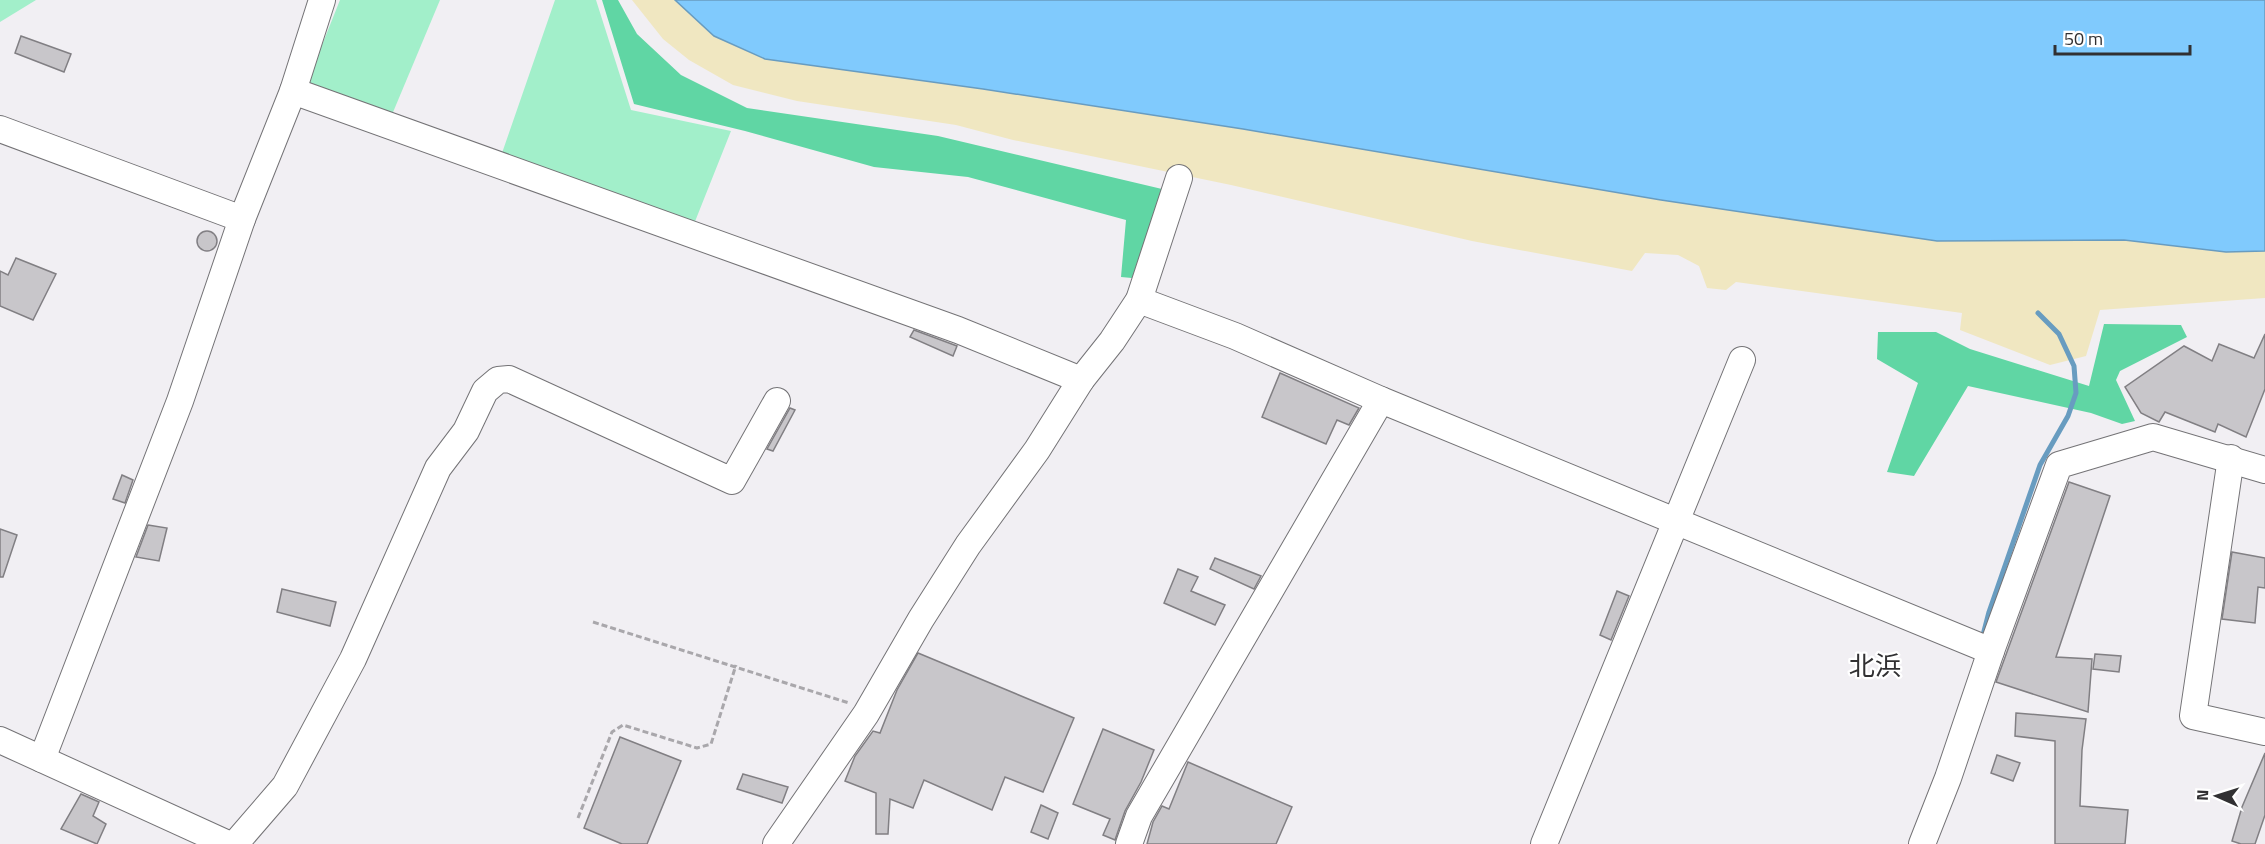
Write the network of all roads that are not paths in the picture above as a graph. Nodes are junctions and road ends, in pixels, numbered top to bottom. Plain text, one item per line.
1 (322, 0) edge
2 (293, 91) junction
3 (0, 129) edge
4 (1179, 178) dead end
5 (242, 219) junction
6 (1139, 300) junction
7 (1742, 360) dead end
8 (1082, 380) junction
9 (1381, 400) junction
10 (777, 401) dead end
11 (2231, 458) junction
12 (2265, 470) edge
13 (1675, 521) junction
14 (1986, 648) junction
15 (2265, 732) edge
16 (0, 740) edge
17 (42, 759) junction
18 (228, 844) edge
19 (235, 844) edge
20 (776, 844) edge
21 (1129, 844) edge
22 (1544, 844) edge
23 (1923, 844) edge

1 - 2 street
2 - 5 street
2 - 8 street
3 - 5 street
4 - 6 street
5 - 17 street
6 - 8 street
6 - 9 street
7 - 13 street
8 - 20 street
9 - 13 street
9 - 21 street
10 - 19 street
11 - 12 street
11 - 14 street
11 - 15 street
13 - 14 street
13 - 22 street
14 - 23 street
16 - 17 street
17 - 18 street

